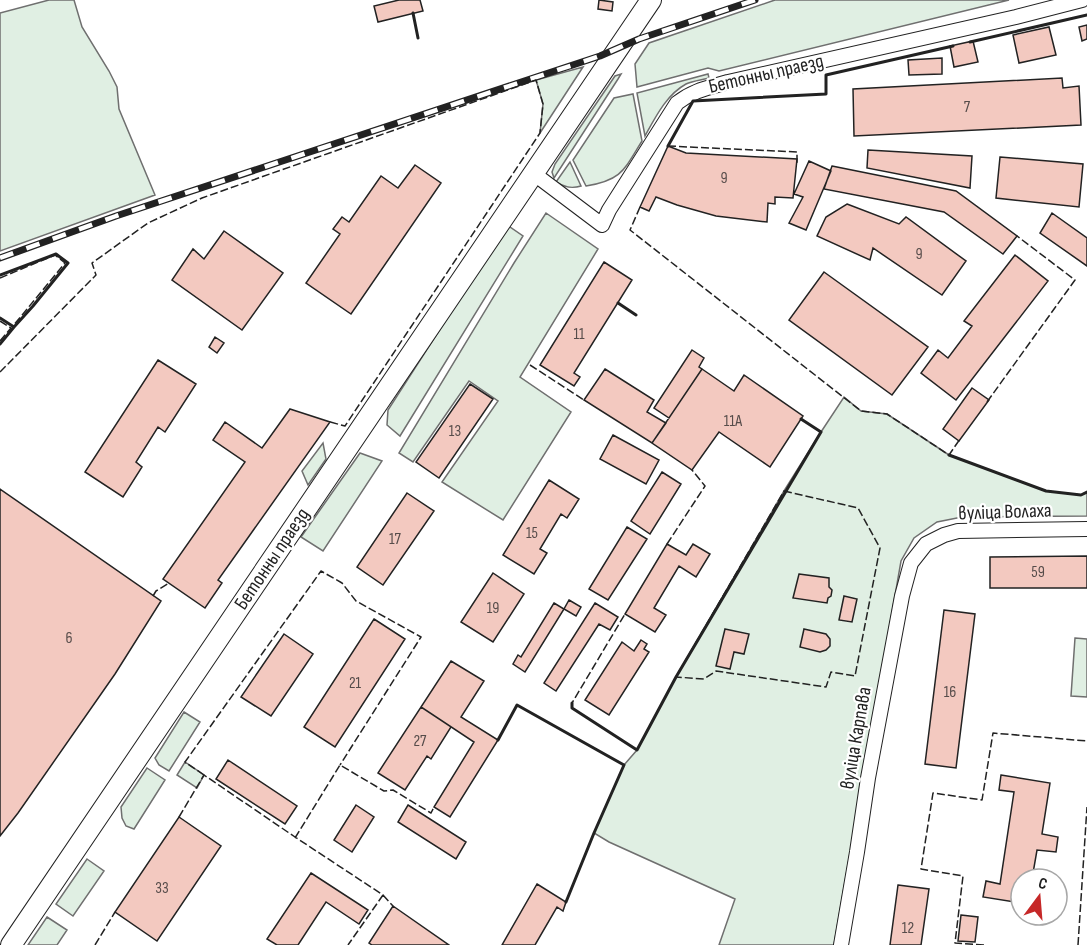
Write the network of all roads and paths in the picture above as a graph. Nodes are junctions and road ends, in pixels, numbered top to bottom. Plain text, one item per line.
1 (651, 0) edge
2 (1082, 0) edge
3 (533, 173) junction
4 (1087, 529) edge
5 (926, 544) joint
6 (11, 945) edge
7 (841, 945) edge

1 - 3 street, Бетонны праезд
2 - 3 street, Бетонны праезд
3 - 6 street, Бетонны праезд
4 - 5 street, вуліца Волаха
5 - 7 street, вуліца Карпава

